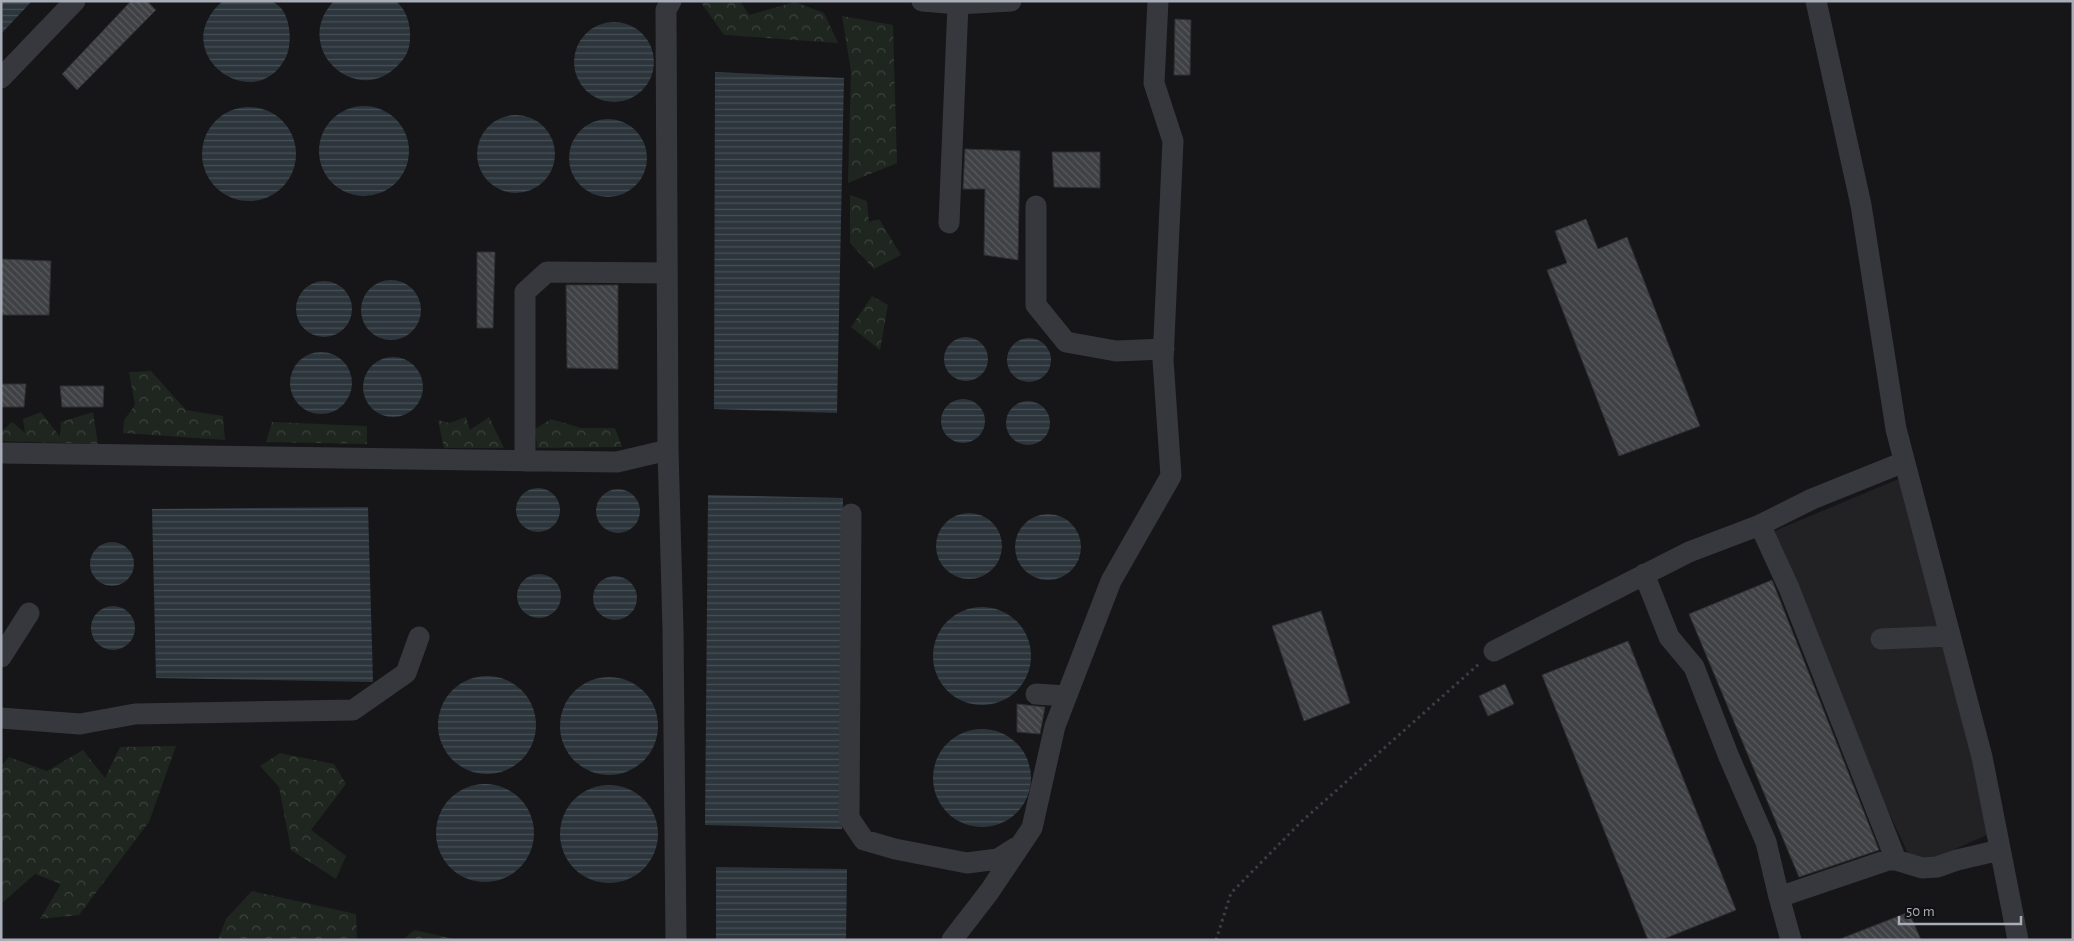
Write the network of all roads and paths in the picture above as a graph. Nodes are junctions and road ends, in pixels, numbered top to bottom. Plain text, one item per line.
1 (75, 1) edge
2 (670, 1) edge
3 (922, 1) edge
4 (1011, 1) edge
5 (1158, 1) edge
6 (1816, 1) edge
7 (958, 4) junction
8 (1, 78) edge
9 (1036, 206) dead end
10 (949, 223) dead end
11 (667, 273) junction
12 (1164, 349) junction
13 (668, 450) junction
14 (1, 453) edge
15 (525, 461) junction
16 (1904, 462) junction
17 (851, 514) dead end
18 (1760, 525) junction
19 (1644, 574) junction
20 (29, 613) dead end
21 (1950, 636) junction
22 (419, 637) dead end
23 (1881, 639) dead end
24 (1494, 651) joint
25 (1, 657) edge
26 (1036, 694) dead end
27 (1066, 696) junction
28 (1, 718) edge
29 (1022, 843) junction
30 (2000, 850) junction
31 (1896, 860) junction
32 (1778, 896) junction
33 (676, 940) edge
34 (952, 940) edge
35 (1216, 940) edge
36 (1790, 940) edge
37 (2018, 940) edge

1 - 8 street
2 - 11 street
3 - 7 street
4 - 7 street
5 - 12 street
6 - 16 street
7 - 10 street
9 - 12 street
11 - 13 street
11 - 15 street
12 - 27 street
13 - 15 street
13 - 33 street
14 - 15 street
16 - 18 street
16 - 21 street
17 - 29 street
18 - 19 street
18 - 31 street
19 - 24 street
19 - 32 street
20 - 25 street
21 - 23 street
21 - 30 street
22 - 28 street
24 - 35 path
26 - 27 street
27 - 29 street
29 - 34 street
30 - 31 street
30 - 37 street
31 - 32 street
32 - 36 street

